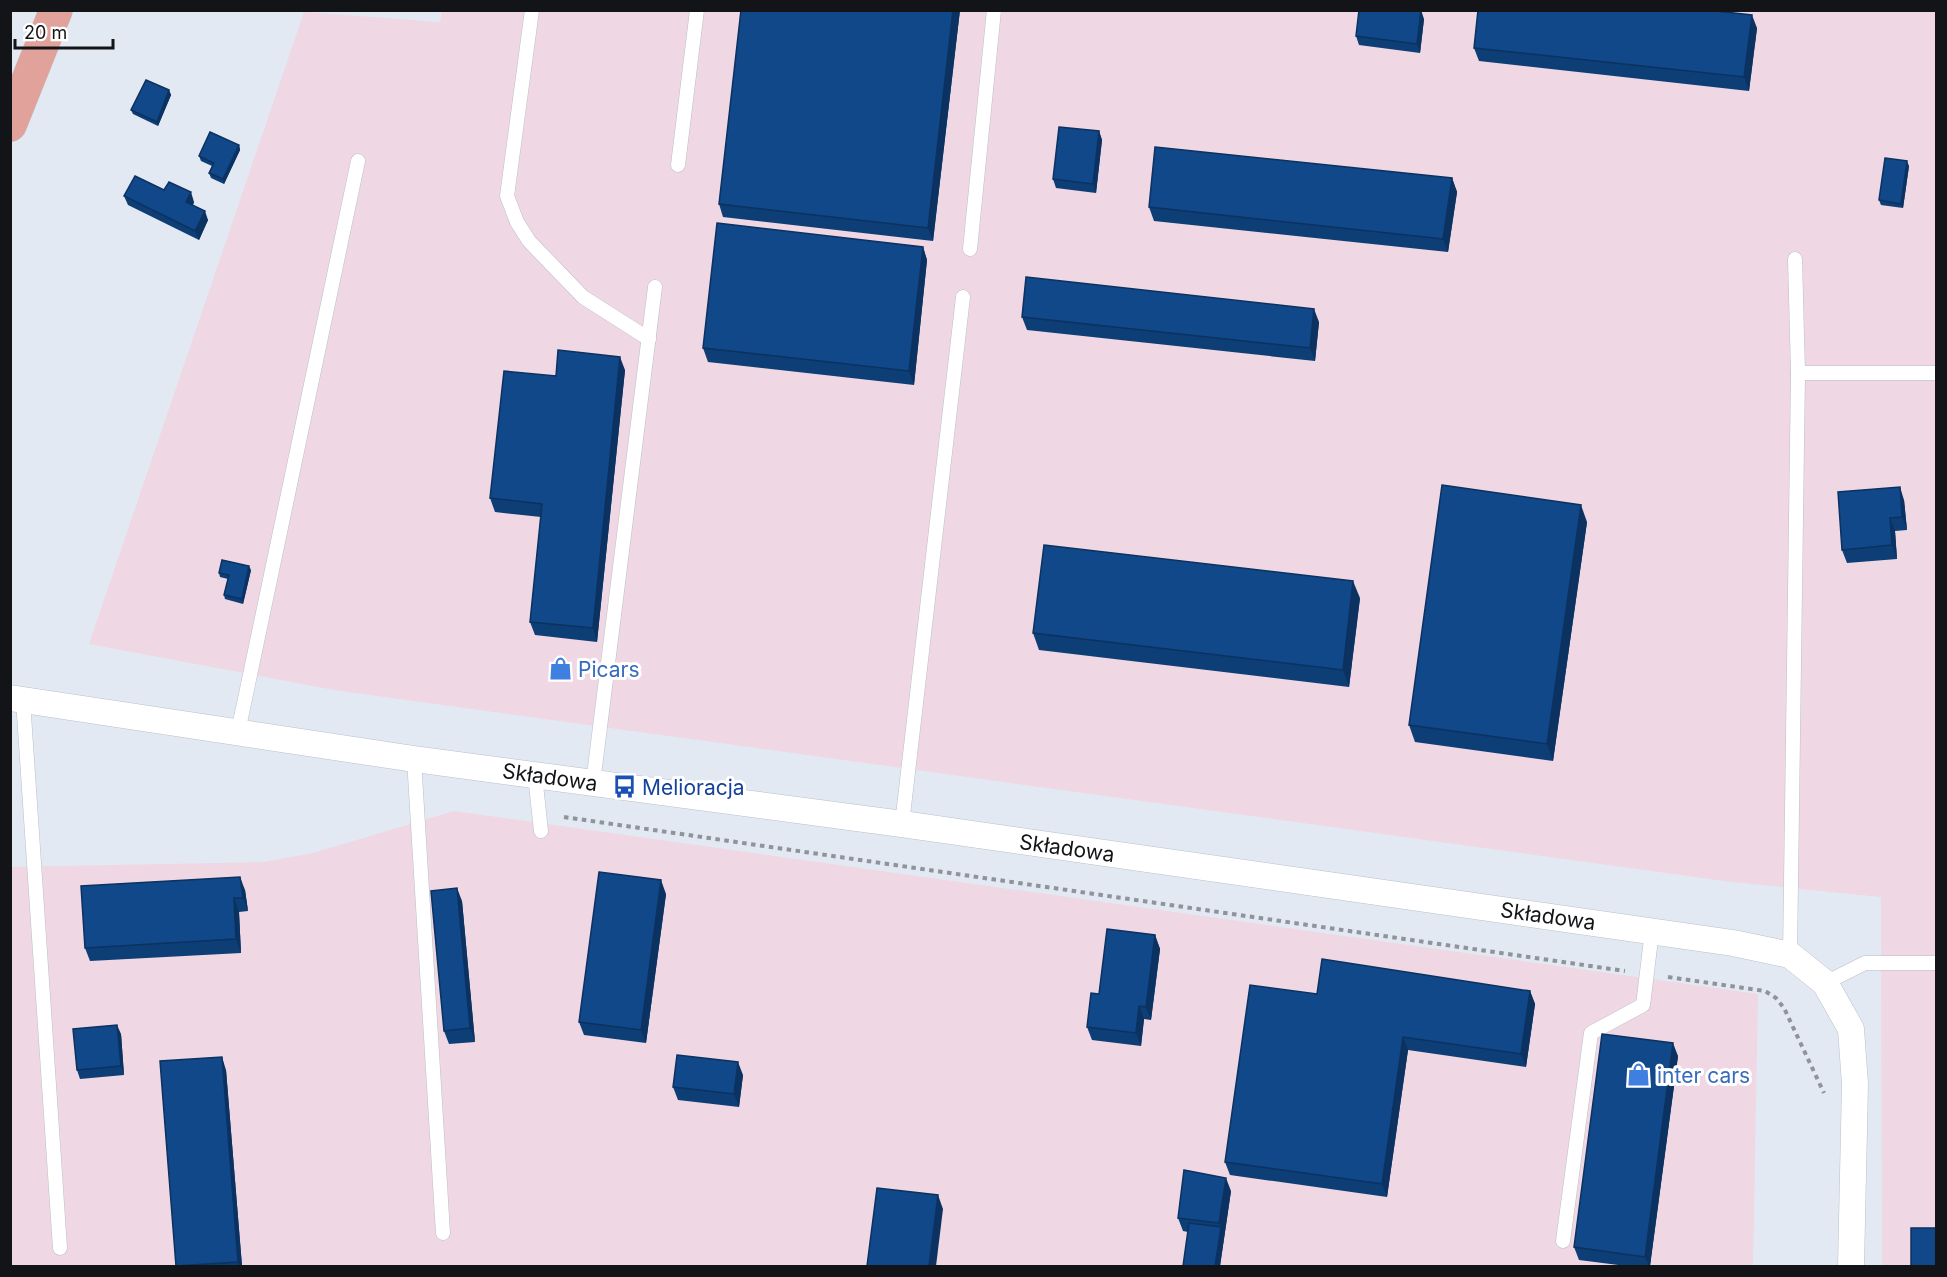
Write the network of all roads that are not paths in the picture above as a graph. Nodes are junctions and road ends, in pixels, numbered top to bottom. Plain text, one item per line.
1 (56, 10) edge
2 (532, 10) edge
3 (697, 10) edge
4 (994, 10) edge
5 (10, 125) edge
6 (358, 161) dead end
7 (678, 165) dead end
8 (970, 249) dead end
9 (1795, 260) dead end
10 (655, 287) dead end
11 (963, 297) dead end
12 (649, 339) junction
13 (1798, 372) junction
14 (1936, 373) edge
15 (16, 699) edge
16 (238, 732) junction
17 (414, 759) junction
18 (535, 775) junction
19 (593, 783) junction
20 (902, 824) junction
21 (541, 831) dead end
22 (1652, 931) junction
23 (1790, 955) junction
24 (1936, 963) edge
25 (1825, 983) junction
26 (443, 1233) dead end
27 (1563, 1241) dead end
28 (60, 1248) dead end
29 (1851, 1266) edge

1 - 5 main road
2 - 12 lane
3 - 7 lane
4 - 8 lane
6 - 16 lane
9 - 13 lane
10 - 12 lane
11 - 20 lane
12 - 19 lane
13 - 14 lane
13 - 23 lane
15 - 16 street, Składowa
15 - 28 lane
16 - 17 street, Składowa
17 - 18 street, Składowa
17 - 26 lane
18 - 19 street, Składowa
18 - 21 lane
19 - 20 street, Składowa
20 - 22 street, Składowa
22 - 23 street, Składowa
22 - 27 lane
23 - 25 street, Składowa
24 - 25 lane
25 - 29 street, Składowa

